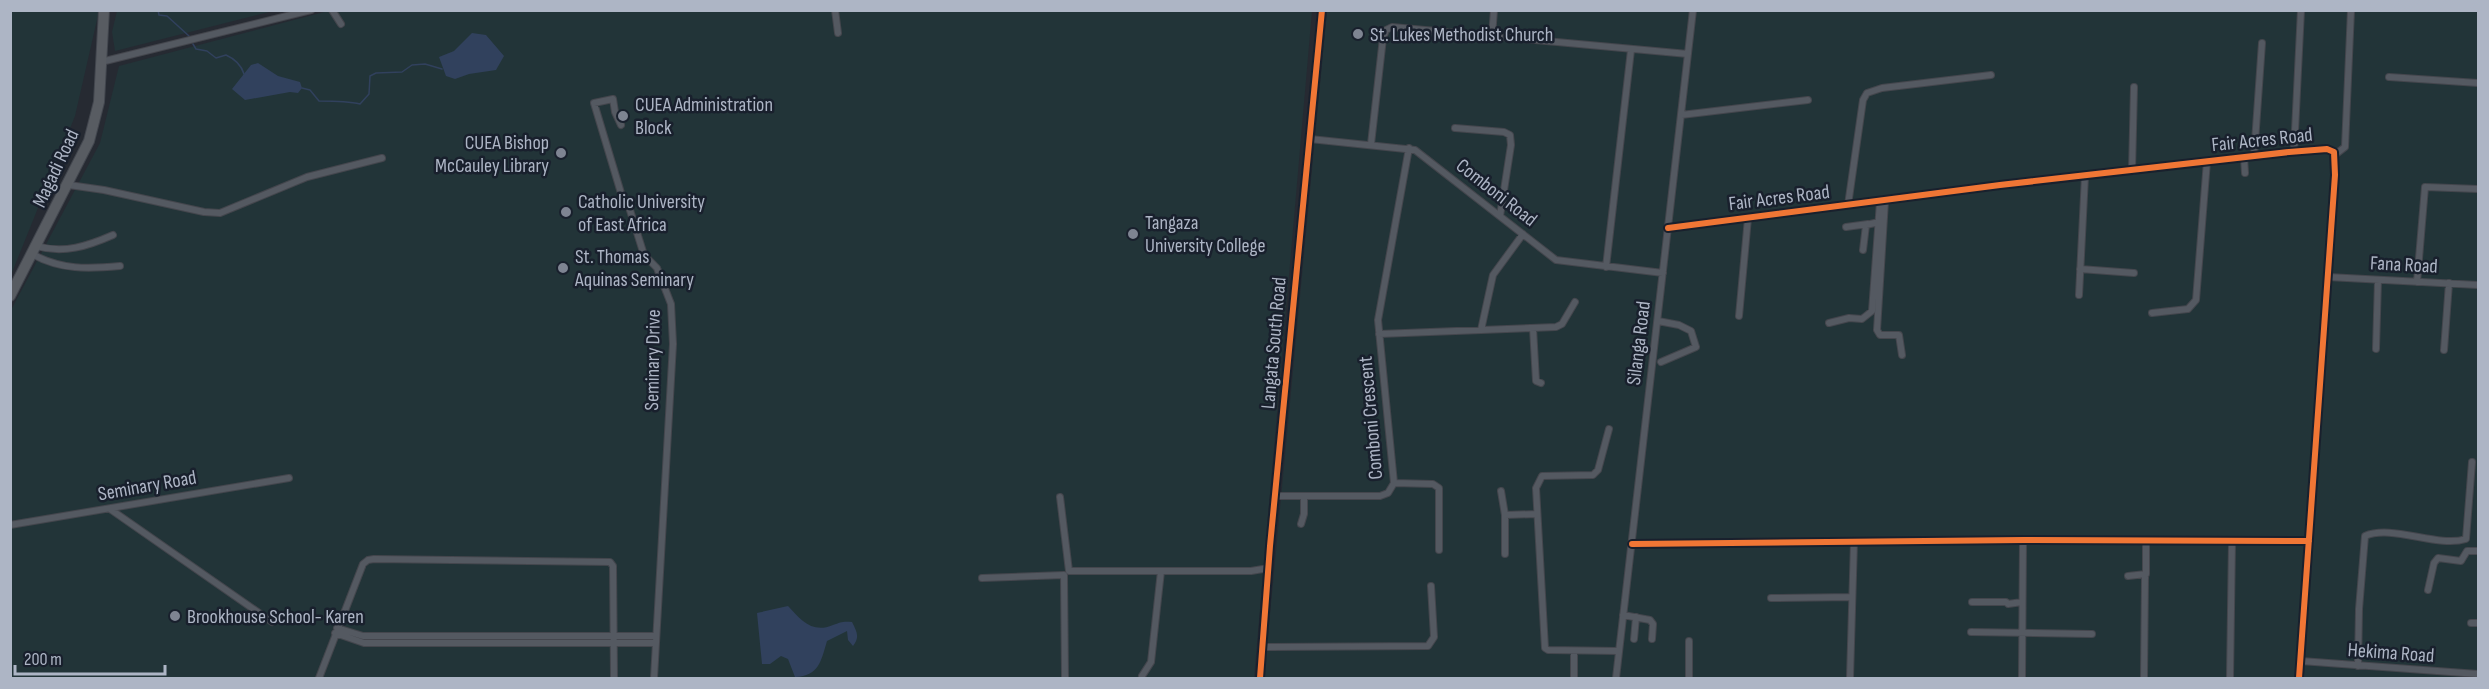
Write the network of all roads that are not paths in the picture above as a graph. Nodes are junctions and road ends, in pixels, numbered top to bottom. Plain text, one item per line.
1 (104, 10) edge
2 (311, 10) edge
3 (332, 10) edge
4 (835, 10) edge
5 (1322, 10) edge
6 (1494, 10) edge
7 (1693, 10) edge
8 (2301, 10) edge
9 (2351, 10) edge
10 (341, 24) dead end
11 (838, 33) dead end
12 (1491, 36) junction
13 (2262, 43) dead end
14 (1631, 50) junction
15 (1688, 54) junction
16 (101, 62) junction
17 (1991, 75) dead end
18 (2389, 77) dead end
19 (2478, 84) edge
20 (2134, 87) dead end
21 (1808, 100) dead end
22 (1681, 115) junction
23 (621, 125) dead end
24 (1455, 128) dead end
25 (1310, 139) junction
26 (1371, 144) junction
27 (1409, 148) junction
28 (2294, 151) junction
29 (2336, 154) junction
30 (2254, 156) junction
31 (2244, 157) junction
32 (381, 158) dead end
33 (2207, 161) junction
34 (2132, 171) junction
35 (2245, 173) dead end
36 (2085, 176) junction
37 (69, 185) junction
38 (2478, 189) edge
39 (1883, 201) junction
40 (1848, 205) junction
41 (1500, 216) junction
42 (1748, 218) junction
43 (1879, 222) junction
44 (1868, 224) junction
45 (1846, 227) dead end
46 (1668, 228) junction
47 (1523, 234) junction
48 (113, 235) dead end
49 (34, 250) junction
50 (1863, 250) dead end
51 (120, 266) dead end
52 (1606, 267) junction
53 (2080, 269) junction
54 (1663, 273) junction
55 (2134, 273) dead end
56 (2328, 277) junction
57 (2378, 280) junction
58 (2417, 282) junction
59 (2449, 283) junction
60 (2478, 285) edge
61 (2079, 295) dead end
62 (10, 296) edge
63 (1575, 302) dead end
64 (2152, 313) dead end
65 (1739, 316) dead end
66 (1658, 321) junction
67 (1829, 323) dead end
68 (1533, 328) junction
69 (1481, 330) junction
70 (1379, 334) junction
71 (2376, 349) dead end
72 (2444, 350) dead end
73 (1902, 355) dead end
74 (1661, 362) dead end
75 (1541, 383) dead end
76 (1609, 429) dead end
77 (2472, 462) dead end
78 (289, 478) dead end
79 (1394, 483) junction
80 (1501, 491) dead end
81 (1275, 496) junction
82 (1304, 496) junction
83 (1060, 497) dead end
84 (110, 509) junction
85 (1537, 514) junction
86 (1505, 515) junction
87 (1301, 524) dead end
88 (10, 525) edge
89 (2023, 540) junction
90 (2232, 541) junction
91 (2309, 541) junction
92 (1854, 542) junction
93 (2146, 542) junction
94 (1632, 544) junction
95 (1439, 550) dead end
96 (2478, 551) edge
97 (1505, 554) dead end
98 (1269, 568) junction
99 (1161, 571) junction
100 (2128, 576) dead end
101 (2145, 576) junction
102 (982, 578) dead end
103 (1431, 586) dead end
104 (2428, 590) dead end
105 (1852, 597) junction
106 (1771, 598) dead end
107 (1972, 602) dead end
108 (2022, 602) junction
109 (1623, 615) junction
110 (1636, 617) junction
111 (272, 622) dead end
112 (336, 631) junction
113 (1971, 632) dead end
114 (2023, 634) junction
115 (2092, 634) dead end
116 (1634, 639) dead end
117 (1652, 639) dead end
118 (613, 640) junction
119 (655, 640) junction
120 (1689, 641) dead end
121 (1263, 647) junction
122 (1574, 651) junction
123 (1618, 651) junction
124 (2301, 661) junction
125 (2358, 666) junction
126 (2478, 674) edge
127 (1142, 676) dead end
128 (319, 678) edge
129 (614, 678) edge
130 (654, 678) edge
131 (1065, 678) edge
132 (1260, 678) edge
133 (1574, 678) edge
134 (1616, 678) edge
135 (1689, 678) edge
136 (1850, 678) edge
137 (2022, 678) edge
138 (2144, 678) edge
139 (2230, 678) edge
140 (2299, 678) edge

1 - 16 highway, Magadi Road
2 - 16 street
3 - 10 street
4 - 11 street
5 - 25 street, Langata South Road
6 - 12 street
7 - 15 street, Silanga Road
8 - 28 street
9 - 29 street
12 - 14 street
12 - 26 street
13 - 30 street
14 - 15 street
14 - 52 street
15 - 22 street, Silanga Road
16 - 37 highway, Magadi Road
17 - 40 street
18 - 19 street
20 - 34 street
21 - 22 street
22 - 46 street, Silanga Road
23 - 119 street, Seminary Drive
24 - 41 street
25 - 26 street, Comboni Road
25 - 81 street, Langata South Road
26 - 27 street, Comboni Road
27 - 41 street, Comboni Road
27 - 70 street, Comboni Crescent
28 - 29 street, Fair Acres Road
28 - 30 street, Fair Acres Road
29 - 56 street, Fair Acres Road
30 - 31 street, Fair Acres Road
31 - 33 street, Fair Acres Road
31 - 35 street
32 - 37 street
33 - 34 street, Fair Acres Road
33 - 64 street
34 - 36 street, Fair Acres Road
36 - 39 street, Fair Acres Road
36 - 53 street
37 - 49 highway, Magadi Road
38 - 58 street
39 - 40 street, Fair Acres Road
39 - 43 street
39 - 73 street
40 - 42 street, Fair Acres Road
41 - 47 street, Comboni Road
42 - 46 street, Fair Acres Road
42 - 65 street
43 - 44 street
43 - 67 street
44 - 45 street
44 - 50 street
46 - 54 street, Silanga Road
47 - 52 street, Comboni Road
47 - 69 street
48 - 49 street
49 - 51 street
49 - 62 highway, Magadi Road
52 - 54 street, Comboni Road
53 - 55 street
53 - 61 street
54 - 66 street, Silanga Road
56 - 57 street, Fana Road
56 - 91 street, Fair Acres Road
57 - 58 street, Fana Road
57 - 71 street
58 - 59 street, Fana Road
59 - 60 street, Fana Road
59 - 72 street
63 - 68 street
66 - 74 street
66 - 94 street, Silanga Road
68 - 69 street
68 - 75 street
69 - 70 street
70 - 79 street, Comboni Crescent
76 - 85 street
77 - 125 street
78 - 84 street, Seminary Road
79 - 82 street, Comboni Crescent
79 - 95 street
80 - 86 street
81 - 82 street, Comboni Crescent
81 - 98 street, Langata South Road
82 - 87 street
83 - 99 street
84 - 88 street, Seminary Road
84 - 111 street
85 - 86 street
85 - 122 street
86 - 97 street
89 - 92 street
89 - 93 street
89 - 108 street
90 - 91 street
90 - 93 street
90 - 139 street
91 - 124 street, Fair Acres Road
92 - 94 street
92 - 105 street
93 - 101 street
94 - 109 street, Silanga Road
96 - 104 street
98 - 99 street
98 - 121 street, Langata South Road
99 - 127 street
100 - 101 street
101 - 138 street
102 - 131 street
103 - 121 street
105 - 106 street
105 - 136 street
107 - 108 street
108 - 114 street
109 - 110 street
109 - 123 street, Silanga Road
110 - 116 street
110 - 117 street
112 - 118 street
112 - 118 street
112 - 128 street
113 - 114 street
114 - 115 street
114 - 137 street
118 - 119 street
118 - 129 street
119 - 130 street, Seminary Drive
120 - 135 street
121 - 132 street, Langata South Road
122 - 123 street
122 - 133 street
123 - 134 street, Silanga Road
124 - 125 street, Hekima Road
124 - 140 street, Fair Acres Road
125 - 126 street, Hekima Road

